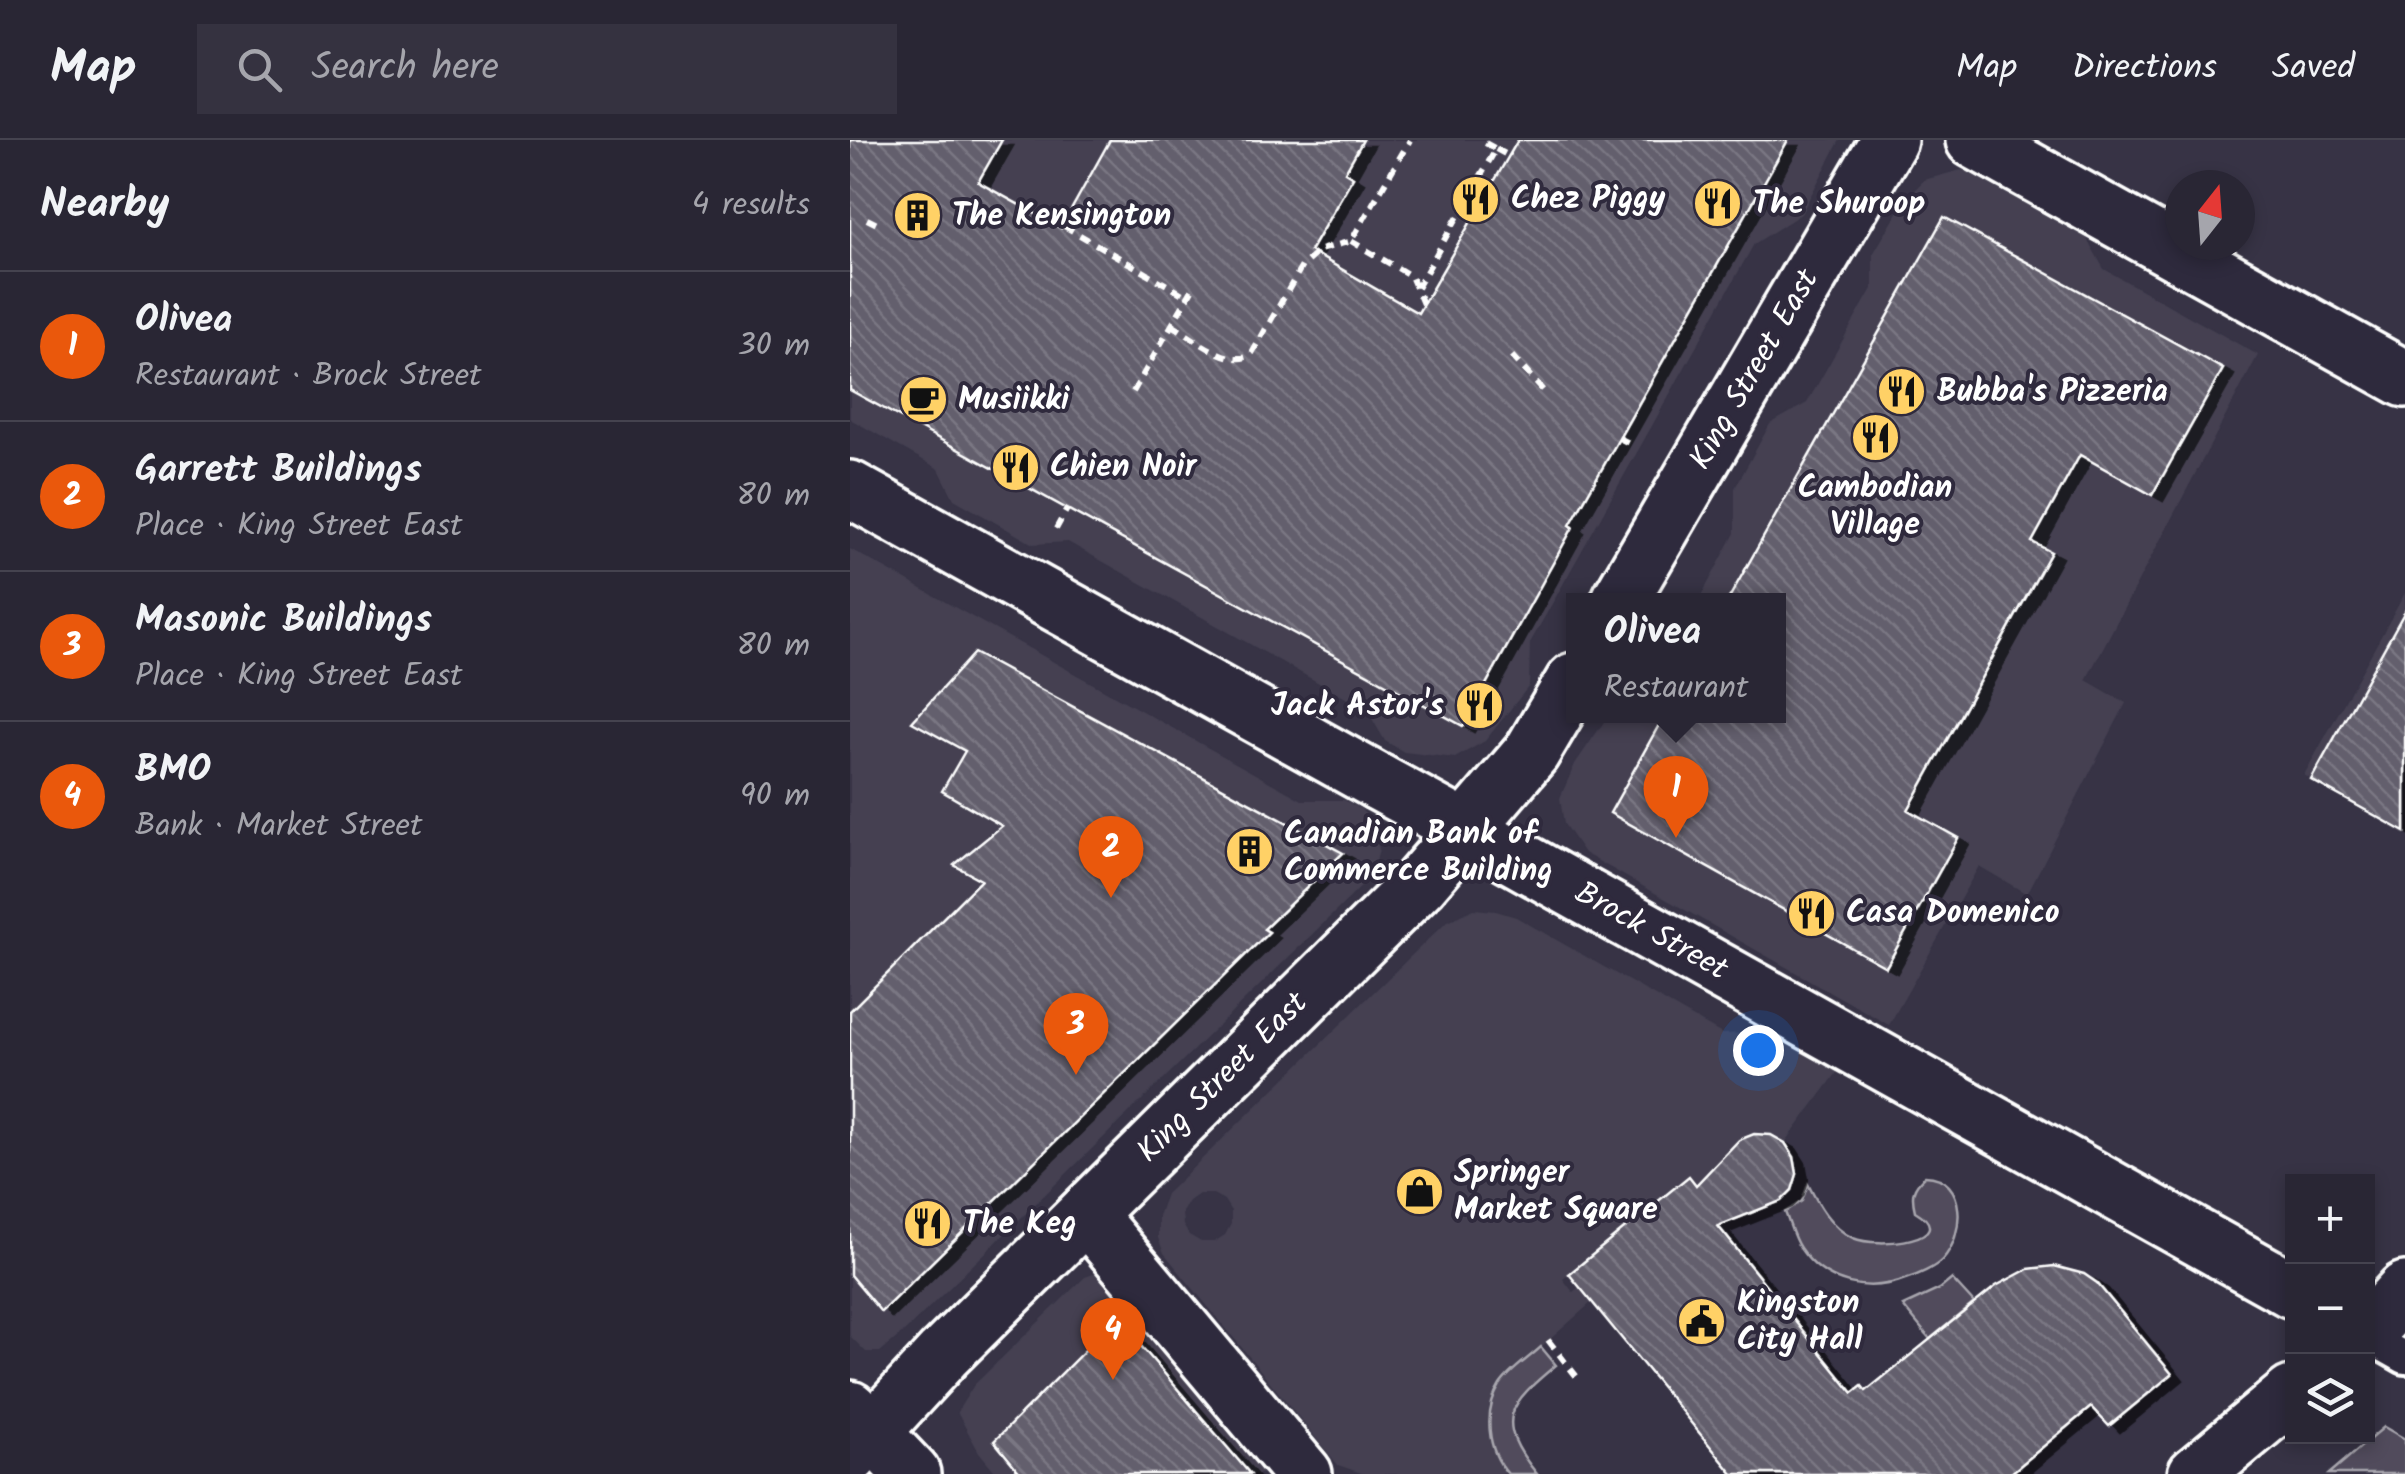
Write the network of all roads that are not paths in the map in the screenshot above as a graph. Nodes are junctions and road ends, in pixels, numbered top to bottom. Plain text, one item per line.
1 (1889, 140) edge
2 (1974, 140) edge
3 (2405, 379) edge
4 (850, 489) edge
5 (1624, 593) edge
6 (1566, 695) edge
7 (1468, 831) junction
8 (1086, 1214) junction
9 (2285, 1286) edge
10 (2405, 1290) edge
11 (2375, 1326) edge
12 (2375, 1339) edge
13 (2405, 1358) edge
14 (2285, 1400) edge
15 (857, 1432) edge
16 (912, 1474) edge
17 (1304, 1474) edge
18 (2196, 1474) edge

1 - 5 main road, King Street East
2 - 3 main road
4 - 7 main road, Brock Street
6 - 7 main road, King Street East
7 - 8 main road, King Street East
7 - 9 main road, Brock Street
8 - 15 main road, King Street East
8 - 17 main road
10 - 11 main road
12 - 13 lane
14 - 18 main road
15 - 16 main road

